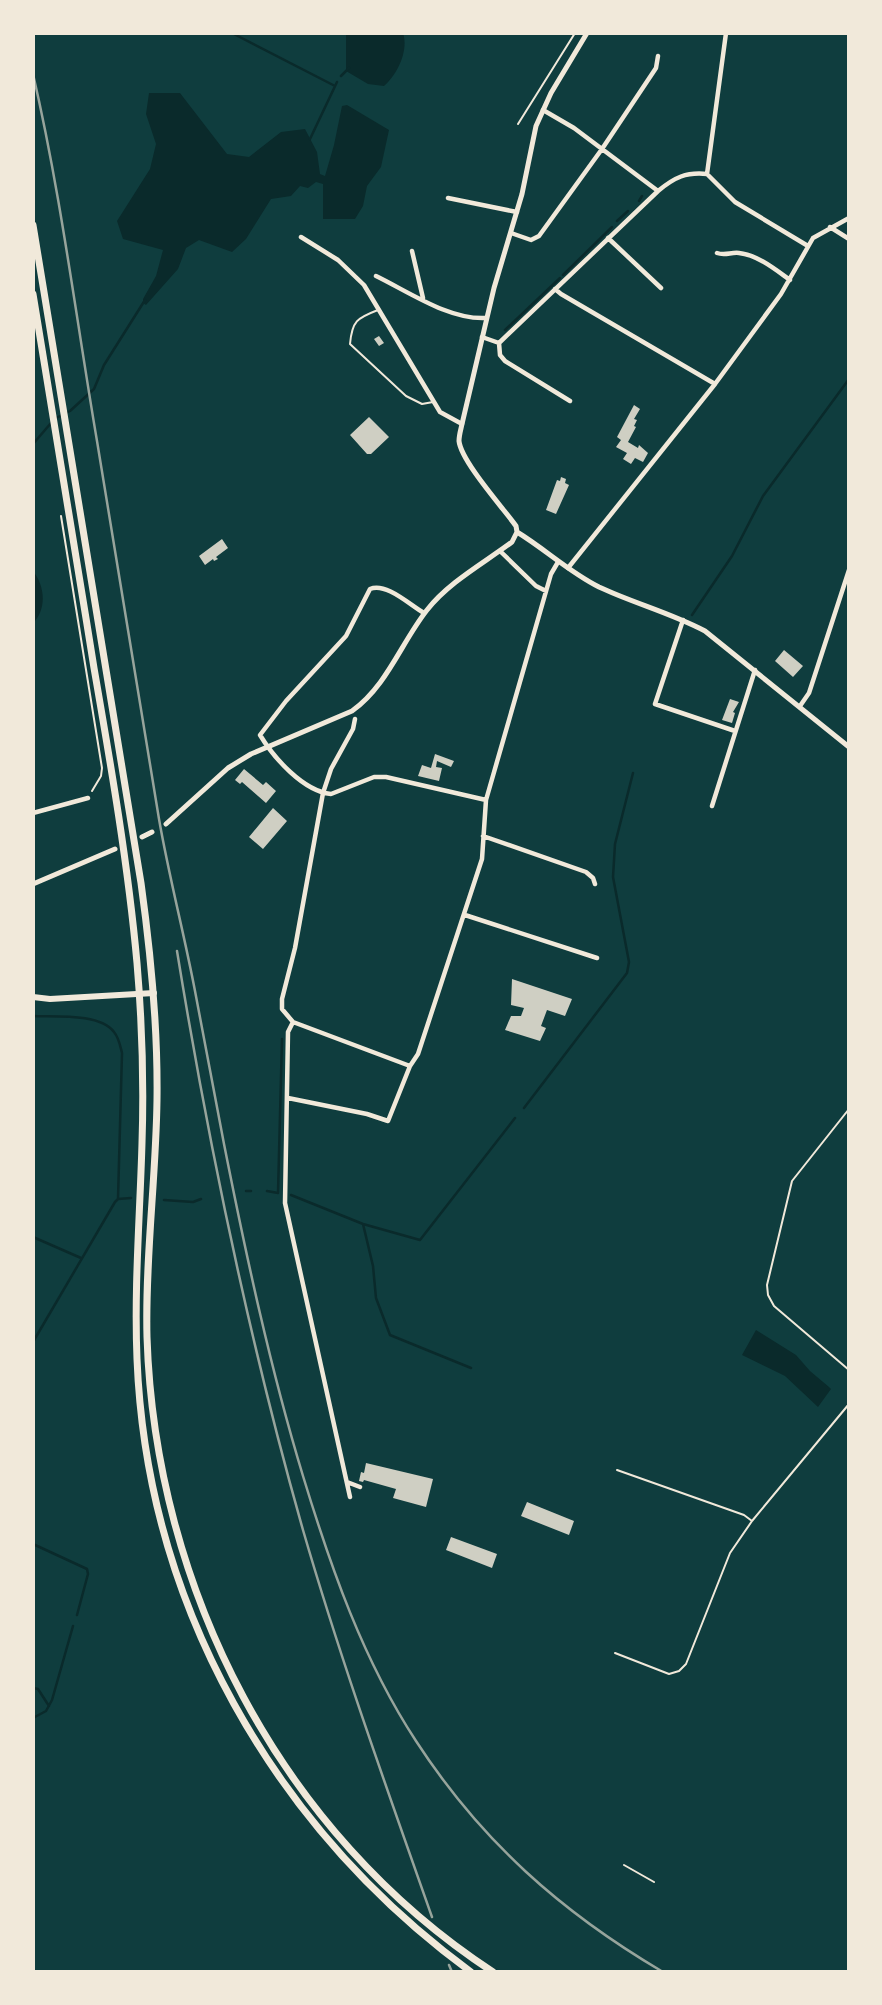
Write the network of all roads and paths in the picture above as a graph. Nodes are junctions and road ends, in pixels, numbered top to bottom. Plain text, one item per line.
1 (575, 33) edge
2 (587, 33) edge
3 (726, 33) edge
4 (658, 56) dead end
5 (542, 110) junction
6 (518, 124) dead end
7 (602, 149) junction
8 (707, 174) junction
9 (658, 191) junction
10 (448, 198) dead end
11 (518, 212) junction
12 (849, 218) edge
13 (33, 225) edge
14 (830, 228) junction
15 (511, 233) junction
16 (301, 237) dead end
17 (608, 238) junction
18 (849, 239) edge
19 (808, 246) junction
20 (412, 251) dead end
21 (717, 253) dead end
22 (376, 276) dead end
23 (790, 280) junction
24 (661, 288) dead end
25 (555, 289) junction
26 (33, 294) edge
27 (423, 299) junction
28 (380, 310) junction
29 (486, 318) junction
30 (482, 337) junction
31 (499, 343) junction
32 (715, 384) junction
33 (570, 401) dead end
34 (434, 402) junction
35 (462, 424) junction
36 (61, 514) dead end
37 (517, 532) junction
38 (500, 551) junction
39 (558, 562) junction
40 (568, 568) junction
41 (849, 570) edge
42 (546, 591) junction
43 (424, 613) junction
44 (683, 620) junction
45 (755, 670) junction
46 (800, 706) junction
47 (355, 719) dead end
48 (735, 731) junction
49 (267, 746) junction
50 (849, 747) edge
51 (323, 793) junction
52 (88, 798) joint
53 (486, 800) junction
54 (712, 806) dead end
55 (33, 813) edge
56 (166, 824) dead end
57 (152, 832) dead end
58 (483, 836) junction
59 (142, 837) dead end
60 (116, 849) dead end
61 (33, 884) edge
62 (595, 884) dead end
63 (465, 915) junction
64 (597, 958) dead end
65 (154, 993) junction
66 (139, 994) junction
67 (33, 997) edge
68 (293, 1022) junction
69 (410, 1066) junction
70 (288, 1098) junction
71 (849, 1110) edge
72 (849, 1370) edge
73 (849, 1404) edge
74 (617, 1470) dead end
75 (346, 1482) junction
76 (360, 1488) dead end
77 (350, 1497) dead end
78 (752, 1521) junction
79 (615, 1653) dead end
80 (624, 1865) dead end
81 (654, 1882) dead end
82 (471, 1972) edge
83 (492, 1972) edge

1 - 6 path
2 - 5 street
3 - 8 street
4 - 7 street
5 - 7 street
5 - 11 street
7 - 9 street
7 - 15 street
8 - 9 street
8 - 19 street
9 - 17 street
10 - 11 street
11 - 15 street
12 - 14 street
13 - 65 main road
14 - 18 street
14 - 19 street
15 - 29 street
16 - 28 street
17 - 24 street
17 - 25 street
19 - 23 street
20 - 27 street
21 - 23 street
22 - 27 street
23 - 32 street
25 - 31 street
25 - 32 street
26 - 66 main road
27 - 29 street
28 - 34 street
28 - 34 lane
29 - 30 street
30 - 31 street
30 - 35 street
31 - 33 street
32 - 40 street
34 - 35 street
35 - 37 street
36 - 52 path
37 - 38 street
37 - 39 street
38 - 42 street
38 - 43 street
39 - 40 street
39 - 42 street
40 - 44 street
41 - 46 street
42 - 53 street
43 - 49 street
43 - 49 street
44 - 45 street
44 - 48 street
45 - 46 street
45 - 48 street
46 - 50 street
47 - 51 street
48 - 54 street
49 - 51 street
49 - 56 street
51 - 53 street
51 - 68 street
52 - 55 street
53 - 58 street
57 - 59 street
58 - 62 street
58 - 63 street
60 - 61 street
63 - 64 street
63 - 69 street
65 - 66 main road
65 - 83 main road
66 - 67 main road
66 - 82 main road
68 - 69 street
68 - 70 street
69 - 70 street
70 - 75 street
71 - 72 lane
73 - 78 lane
74 - 78 lane
75 - 76 street
75 - 77 street
78 - 79 lane
80 - 81 lane

